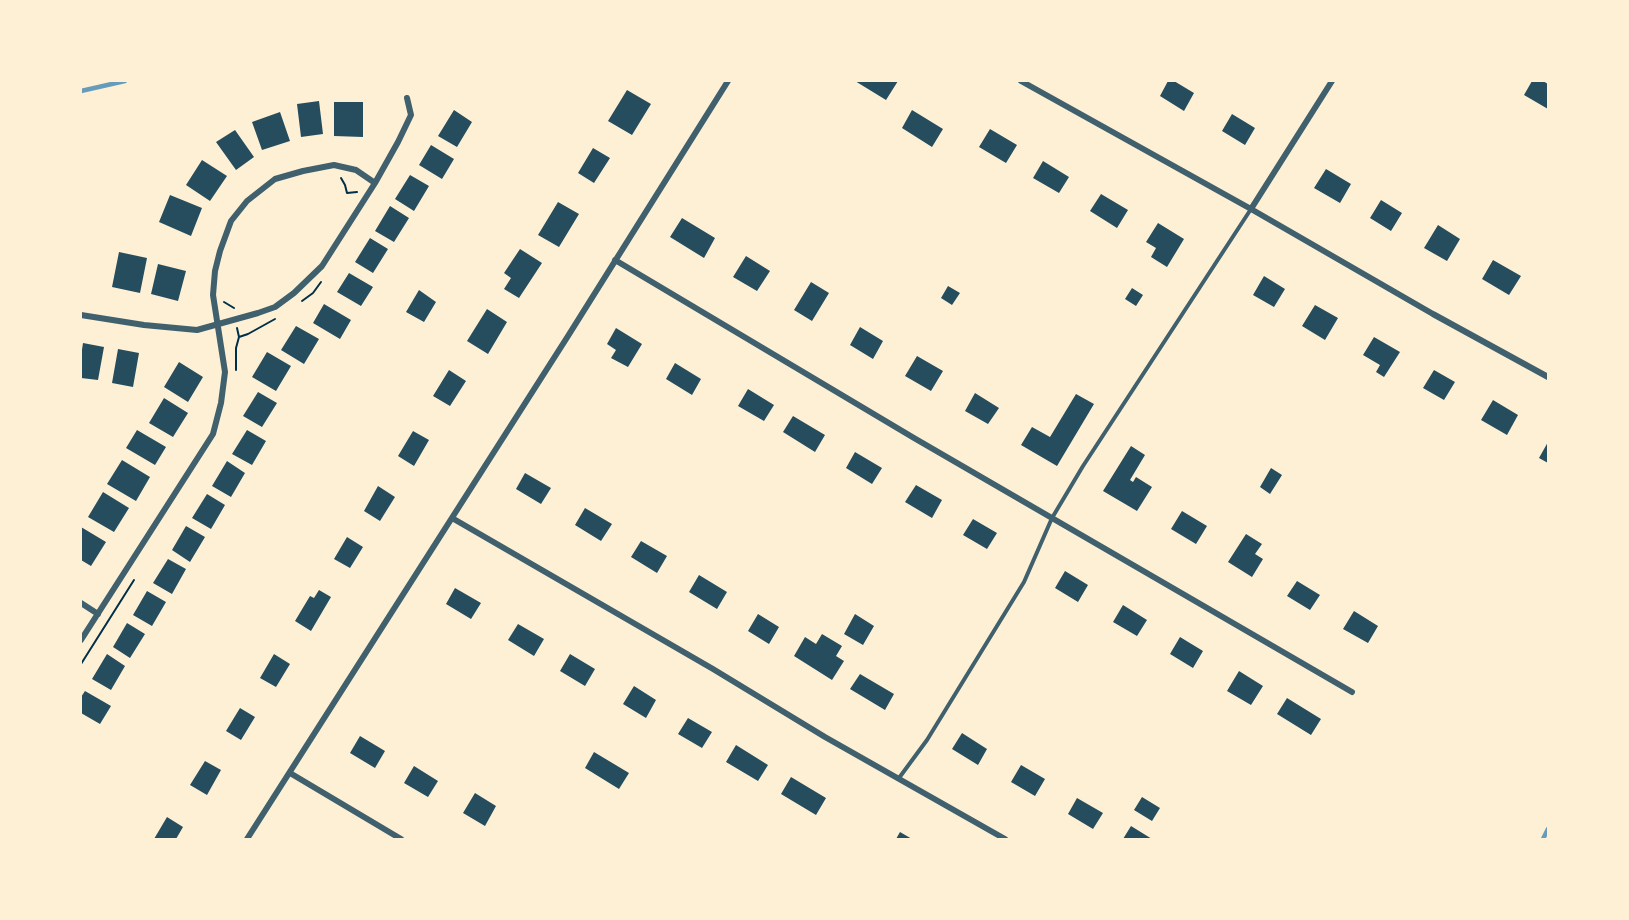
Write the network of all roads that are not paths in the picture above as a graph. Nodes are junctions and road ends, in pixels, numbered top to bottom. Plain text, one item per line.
1 (728, 81) edge
2 (1021, 81) edge
3 (1332, 81) edge
4 (407, 98) dead end
5 (373, 186) junction
6 (1251, 209) junction
7 (615, 260) junction
8 (81, 315) edge
9 (218, 324) junction
10 (1548, 377) edge
11 (452, 518) junction
12 (1052, 518) junction
13 (81, 603) edge
14 (98, 614) junction
15 (81, 640) edge
16 (1352, 692) dead end
17 (290, 773) junction
18 (899, 778) junction
19 (247, 839) edge
20 (402, 839) edge
21 (1005, 839) edge

1 - 7 street
2 - 6 street
3 - 6 street
4 - 5 street
5 - 9 street
5 - 9 street
6 - 10 street
6 - 12 lane
7 - 11 street
7 - 12 street
8 - 9 street
9 - 14 street
11 - 17 street
11 - 18 street
12 - 16 street
12 - 18 lane
13 - 14 street
14 - 15 street
17 - 19 street
17 - 20 street
18 - 21 street

